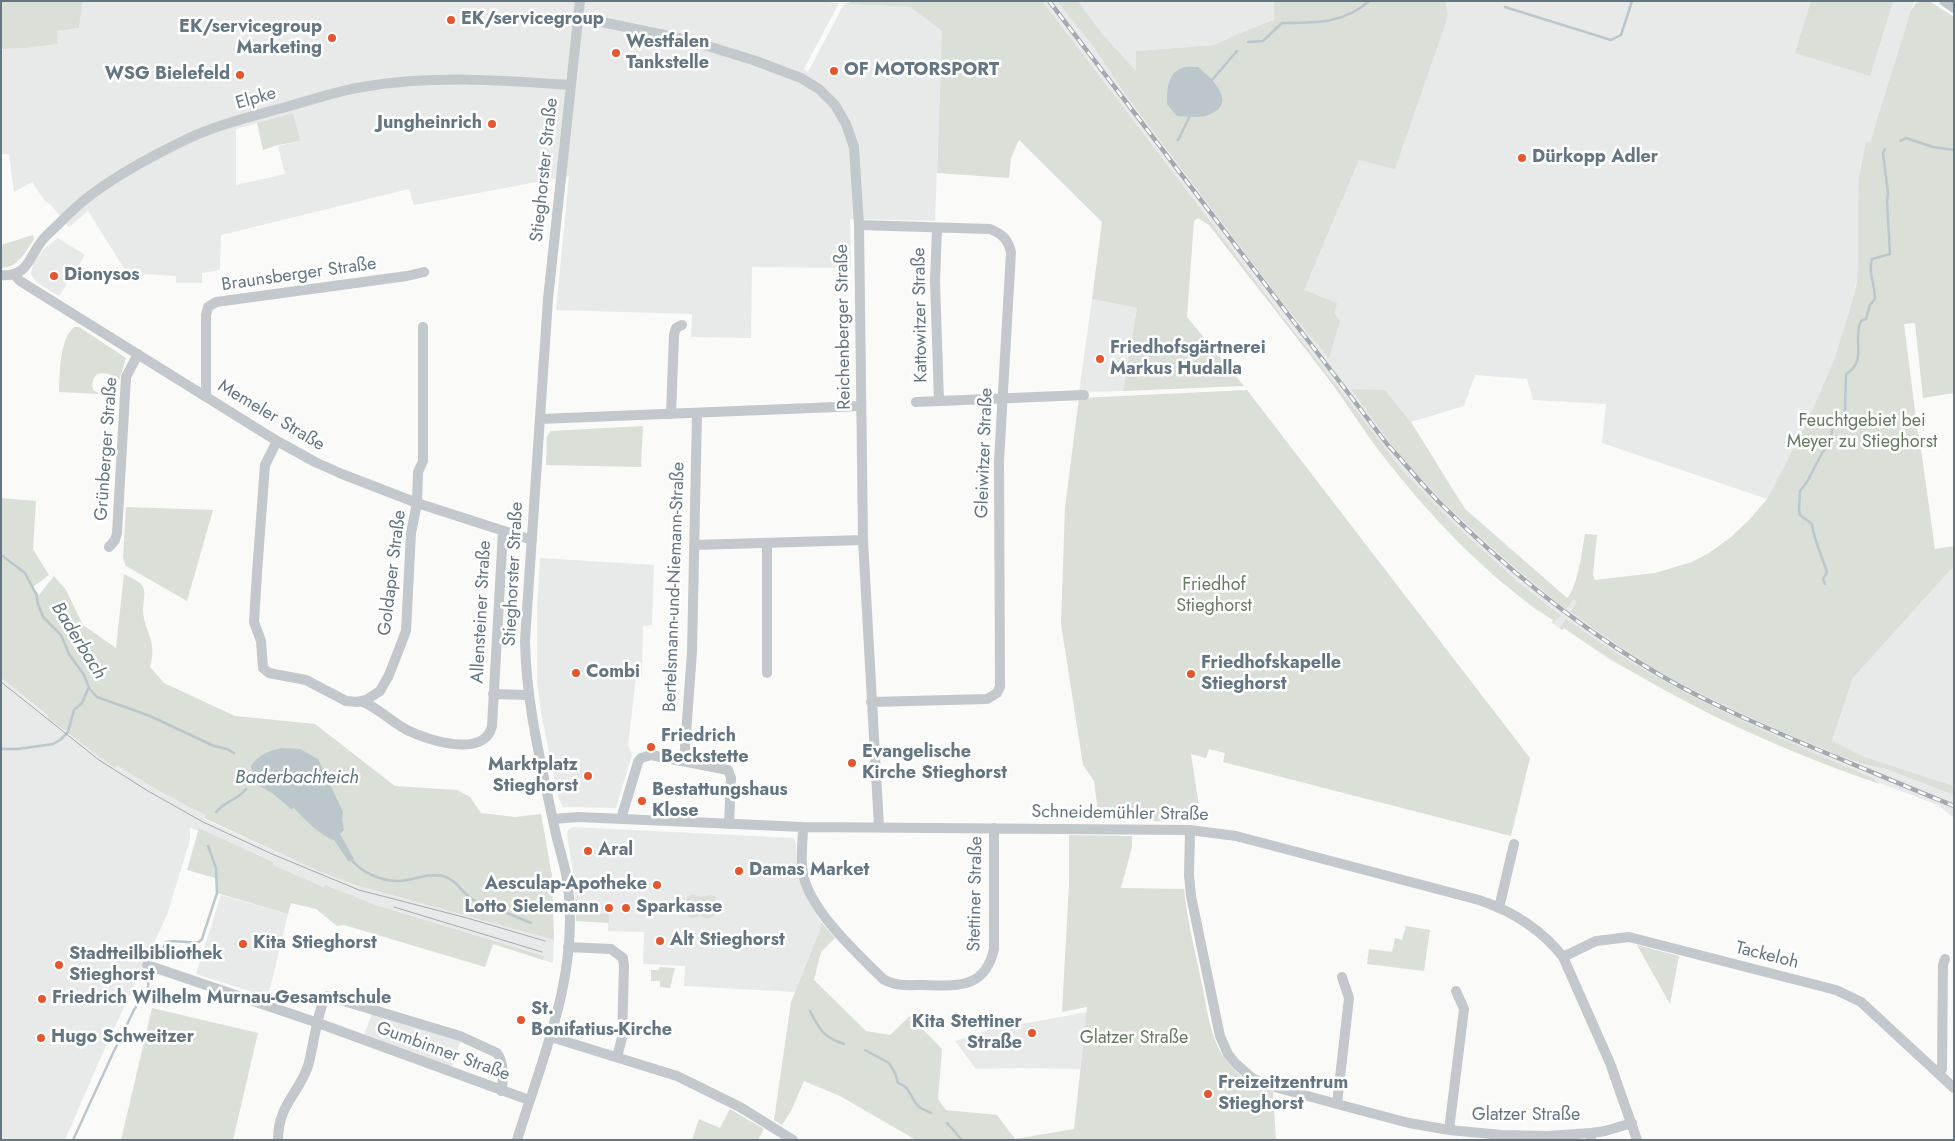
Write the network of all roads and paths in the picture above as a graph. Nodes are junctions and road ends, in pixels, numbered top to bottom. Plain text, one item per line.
1 (580, 1) edge
2 (1944, 1) edge
3 (1954, 8) edge
4 (578, 18) junction
5 (570, 85) junction
6 (859, 225) junction
7 (937, 228) junction
8 (424, 272) dead end
9 (1, 275) edge
10 (15, 275) junction
11 (682, 325) dead end
12 (423, 327) dead end
13 (138, 354) junction
14 (1084, 395) dead end
15 (206, 397) junction
16 (1003, 398) junction
17 (939, 401) junction
18 (916, 402) dead end
19 (861, 406) junction
20 (697, 413) junction
21 (670, 414) junction
22 (540, 420) junction
23 (278, 441) junction
24 (417, 503) junction
25 (503, 531) junction
26 (532, 540) junction
27 (863, 540) junction
28 (767, 543) junction
29 (694, 545) junction
30 (109, 547) dead end
31 (767, 673) dead end
32 (380, 691) junction
33 (493, 694) junction
34 (528, 695) junction
35 (361, 701) junction
36 (871, 702) junction
37 (384, 715) junction
38 (684, 761) junction
39 (553, 819) junction
40 (621, 819) junction
41 (729, 824) junction
42 (803, 827) junction
43 (879, 827) junction
44 (994, 828) junction
45 (1190, 830) junction
46 (1514, 844) dead end
47 (1499, 908) junction
48 (568, 947) junction
49 (1563, 957) junction
50 (1945, 959) dead end
51 (147, 966) dead end
52 (1342, 977) dead end
53 (1456, 991) dead end
54 (318, 1023) junction
55 (551, 1037) junction
56 (618, 1057) junction
57 (1938, 1073) junction
58 (1954, 1088) edge
59 (501, 1091) junction
60 (529, 1100) junction
61 (1337, 1104) junction
62 (1632, 1123) junction
63 (1449, 1130) junction
64 (1591, 1136) edge
65 (278, 1140) edge
66 (517, 1140) edge
67 (793, 1140) edge
68 (1637, 1140) edge

1 - 4 street, Stieghorster Straße
2 - 3 street
4 - 5 street, Stieghorster Straße
4 - 6 street, Reichenberger Straße
5 - 10 street, Elpke
5 - 22 street, Stieghorster Straße
6 - 7 street, Gleiwitzer Straße
6 - 19 street, Reichenberger Straße
7 - 16 street, Gleiwitzer Straße
7 - 17 street, Kattowitzer Straße
8 - 15 street, Braunsberger Straße
9 - 10 street
10 - 13 street, Memeler Straße
11 - 21 street
12 - 24 street, Goldaper Straße
13 - 15 street, Memeler Straße
13 - 30 street, Grünberger Straße
14 - 16 street
15 - 23 street, Memeler Straße
16 - 17 street
16 - 36 street, Gleiwitzer Straße
17 - 18 street
19 - 20 street
19 - 27 street, Reichenberger Straße
20 - 21 street
20 - 29 street, Bertelsmann-und-Niemann-Straße
21 - 22 street
22 - 26 street, Stieghorster Straße
23 - 24 street, Memeler Straße
23 - 35 street, Allensteiner Straße
24 - 25 street, Memeler Straße
24 - 32 street, Goldaper Straße
25 - 26 street, Memeler Straße
25 - 33 street, Allensteiner Straße
26 - 34 street, Stieghorster Straße
27 - 28 street
27 - 36 street, Reichenberger Straße
28 - 29 street
28 - 31 street
29 - 38 street, Bertelsmann-und-Niemann-Straße
32 - 35 street
32 - 37 street
33 - 34 street, Allensteiner Straße
33 - 37 street, Allensteiner Straße
34 - 39 street, Stieghorster Straße
35 - 37 street, Allensteiner Straße
36 - 43 street, Reichenberger Straße
38 - 40 street
38 - 41 street
39 - 40 street, Schneidemühler Straße
39 - 48 street, Stieghorster Straße
40 - 41 street, Schneidemühler Straße
41 - 42 street, Schneidemühler Straße
42 - 43 street, Schneidemühler Straße
42 - 44 street, Stettiner Straße
43 - 44 street, Schneidemühler Straße
44 - 45 street, Schneidemühler Straße
45 - 47 street, Schneidemühler Straße
45 - 61 street, Glatzer Straße
46 - 47 street
47 - 49 street, Schneidemühler Straße
48 - 55 street, Stieghorster Straße
48 - 56 street
49 - 57 street, Tackeloh
49 - 62 street, Schneidemühler Straße
50 - 57 street
51 - 54 street, Gumbinner Straße
52 - 61 street
53 - 63 street
54 - 59 street, Gumbinner Straße
54 - 59 street
54 - 65 street
55 - 56 street
55 - 60 street, Stieghorster Straße
56 - 67 street
57 - 58 street, Tackeloh
59 - 60 street, Gumbinner Straße
60 - 66 street, Stieghorster Straße
61 - 63 street, Glatzer Straße
62 - 64 street, Glatzer Straße
62 - 68 street, Schneidemühler Straße
63 - 64 street, Glatzer Straße

